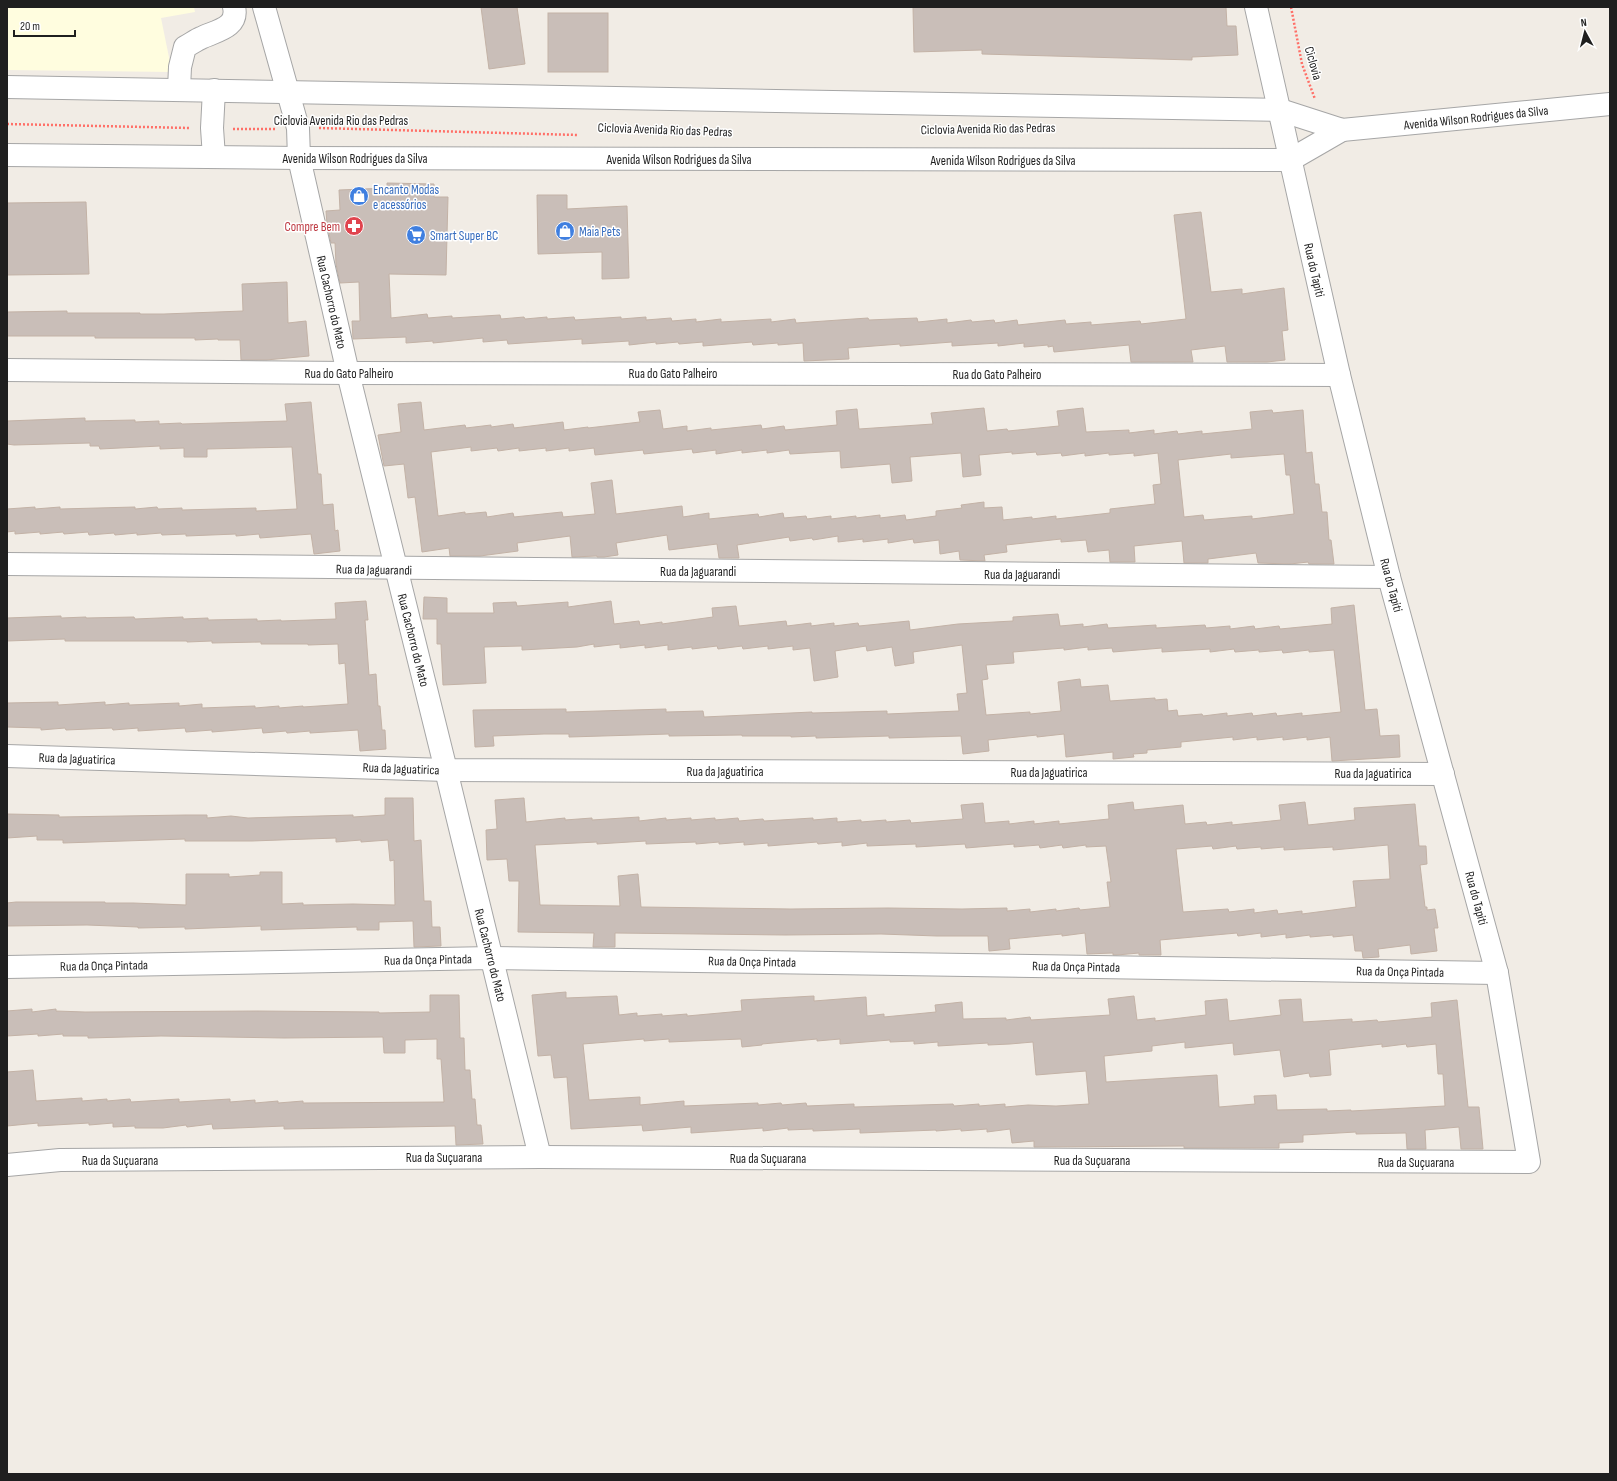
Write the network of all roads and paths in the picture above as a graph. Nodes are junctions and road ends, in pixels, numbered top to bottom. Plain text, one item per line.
1 (234, 7) edge
2 (264, 7) edge
3 (1256, 7) edge
4 (1291, 7) edge
5 (7, 87) edge
6 (179, 89) junction
7 (214, 90) junction
8 (287, 91) junction
9 (1610, 104) edge
10 (1280, 110) junction
11 (1320, 123) junction
12 (7, 124) edge
13 (212, 128) junction
14 (298, 128) junction
15 (1342, 130) junction
16 (586, 136) dead end
17 (7, 155) edge
18 (214, 157) junction
19 (299, 158) junction
20 (1290, 160) junction
21 (7, 370) edge
22 (348, 373) junction
23 (1338, 375) junction
24 (7, 564) edge
25 (396, 569) junction
26 (1389, 577) junction
27 (7, 756) edge
28 (446, 770) junction
29 (1443, 774) junction
30 (492, 958) junction
31 (7, 967) edge
32 (1497, 973) junction
33 (540, 1157) junction
34 (1529, 1162) joint
35 (7, 1165) edge

1 - 6 street
2 - 8 street, Rua Cachorro do Mato
3 - 10 street, Rua do Tapiti
4 - 11 path, Ciclovia
5 - 6 street, Avenida Wilson Rodrigues da Silva
6 - 7 street, Avenida Wilson Rodrigues da Silva
7 - 8 street, Avenida Wilson Rodrigues da Silva
7 - 13 street
8 - 10 street, Avenida Wilson Rodrigues da Silva
8 - 14 street, Rua Cachorro do Mato
9 - 15 street, Avenida Wilson Rodrigues da Silva
10 - 11 street, Avenida Wilson Rodrigues da Silva
10 - 20 street, Rua do Tapiti
11 - 15 street, Avenida Wilson Rodrigues da Silva
12 - 13 path, Ciclovia Avenida Rio das Pedras
13 - 14 path, Ciclovia Avenida Rio das Pedras
13 - 18 street
14 - 16 path, Ciclovia Avenida Rio das Pedras
14 - 19 street, Rua Cachorro do Mato
15 - 20 street, Avenida Wilson Rodrigues da Silva
17 - 18 street, Avenida Wilson Rodrigues da Silva
18 - 19 street, Avenida Wilson Rodrigues da Silva
19 - 20 street, Avenida Wilson Rodrigues da Silva
19 - 22 street, Rua Cachorro do Mato
20 - 23 street, Rua do Tapiti
21 - 22 street, Rua do Gato Palheiro
22 - 23 street, Rua do Gato Palheiro
22 - 25 street, Rua Cachorro do Mato
23 - 26 street, Rua do Tapiti
24 - 25 street, Rua da Jaguarandi
25 - 26 street, Rua da Jaguarandi
25 - 28 street, Rua Cachorro do Mato
26 - 29 street, Rua do Tapiti
27 - 28 street, Rua da Jaguatirica
28 - 29 street, Rua da Jaguatirica
28 - 30 street, Rua Cachorro do Mato
29 - 32 street, Rua do Tapiti
30 - 31 street, Rua da Onça Pintada
30 - 32 street, Rua da Onça Pintada
30 - 33 street, Rua Cachorro do Mato
32 - 34 street, Rua do Tapiti
33 - 34 street, Rua da Suçuarana
33 - 35 street, Rua da Suçuarana

